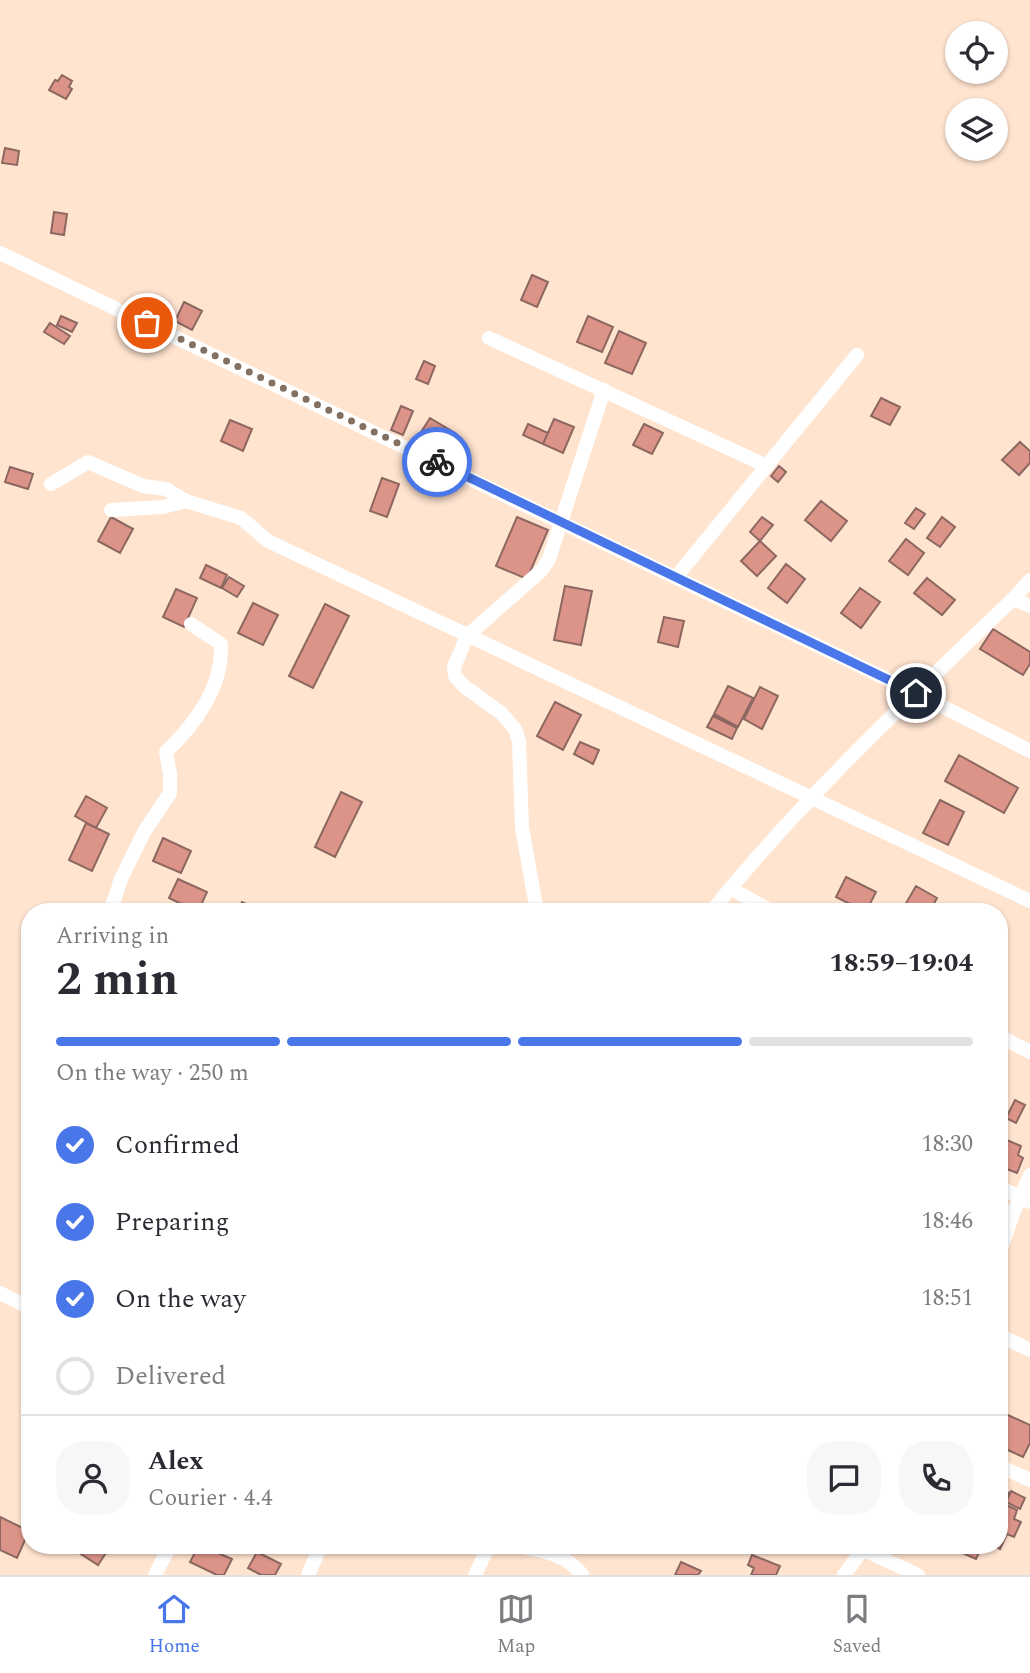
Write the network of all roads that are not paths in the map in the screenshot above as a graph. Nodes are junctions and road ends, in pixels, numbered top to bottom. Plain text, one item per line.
1 (0, 253) edge
2 (489, 338) dead end
3 (857, 355) dead end
4 (604, 390) junction
5 (767, 466) junction
6 (51, 484) dead end
7 (186, 501) junction
8 (111, 510) dead end
9 (562, 523) junction
10 (676, 577) junction
11 (1030, 580) edge
12 (1013, 599) junction
13 (1030, 606) edge
14 (191, 624) dead end
15 (467, 636) junction
16 (916, 693) junction
17 (1030, 751) edge
18 (812, 798) junction
19 (730, 888) junction
20 (1030, 901) edge
21 (113, 903) edge
22 (535, 903) edge
23 (718, 903) edge
24 (757, 903) edge
25 (1008, 1041) edge
26 (1030, 1052) edge
27 (1030, 1175) edge
28 (1008, 1191) edge
29 (1025, 1199) edge
30 (1008, 1235) edge
31 (0, 1293) edge
32 (21, 1304) edge
33 (1008, 1339) edge
34 (1030, 1350) edge
35 (1008, 1470) edge
36 (1030, 1480) edge
37 (166, 1554) edge
38 (317, 1554) edge
39 (485, 1554) edge
40 (552, 1554) edge
41 (857, 1554) edge
42 (875, 1554) edge
43 (155, 1575) edge
44 (308, 1575) edge
45 (475, 1575) edge
46 (582, 1575) edge
47 (844, 1575) edge
48 (918, 1575) edge

1 - 9 street
2 - 4 street
3 - 5 street
4 - 5 street
4 - 9 street
5 - 10 street
6 - 7 street
7 - 8 street
7 - 15 street
9 - 10 street
9 - 15 street
10 - 16 street
11 - 12 street
12 - 13 street
12 - 16 street
14 - 21 street
15 - 18 street
15 - 22 street
16 - 17 street
16 - 18 street
18 - 19 street
18 - 20 street
19 - 23 street
19 - 24 street
25 - 26 street
27 - 29 street
28 - 29 street
29 - 30 street
31 - 32 street
33 - 34 street
35 - 36 street
37 - 43 street
38 - 44 street
39 - 45 street
40 - 46 street
41 - 47 street
42 - 48 street

